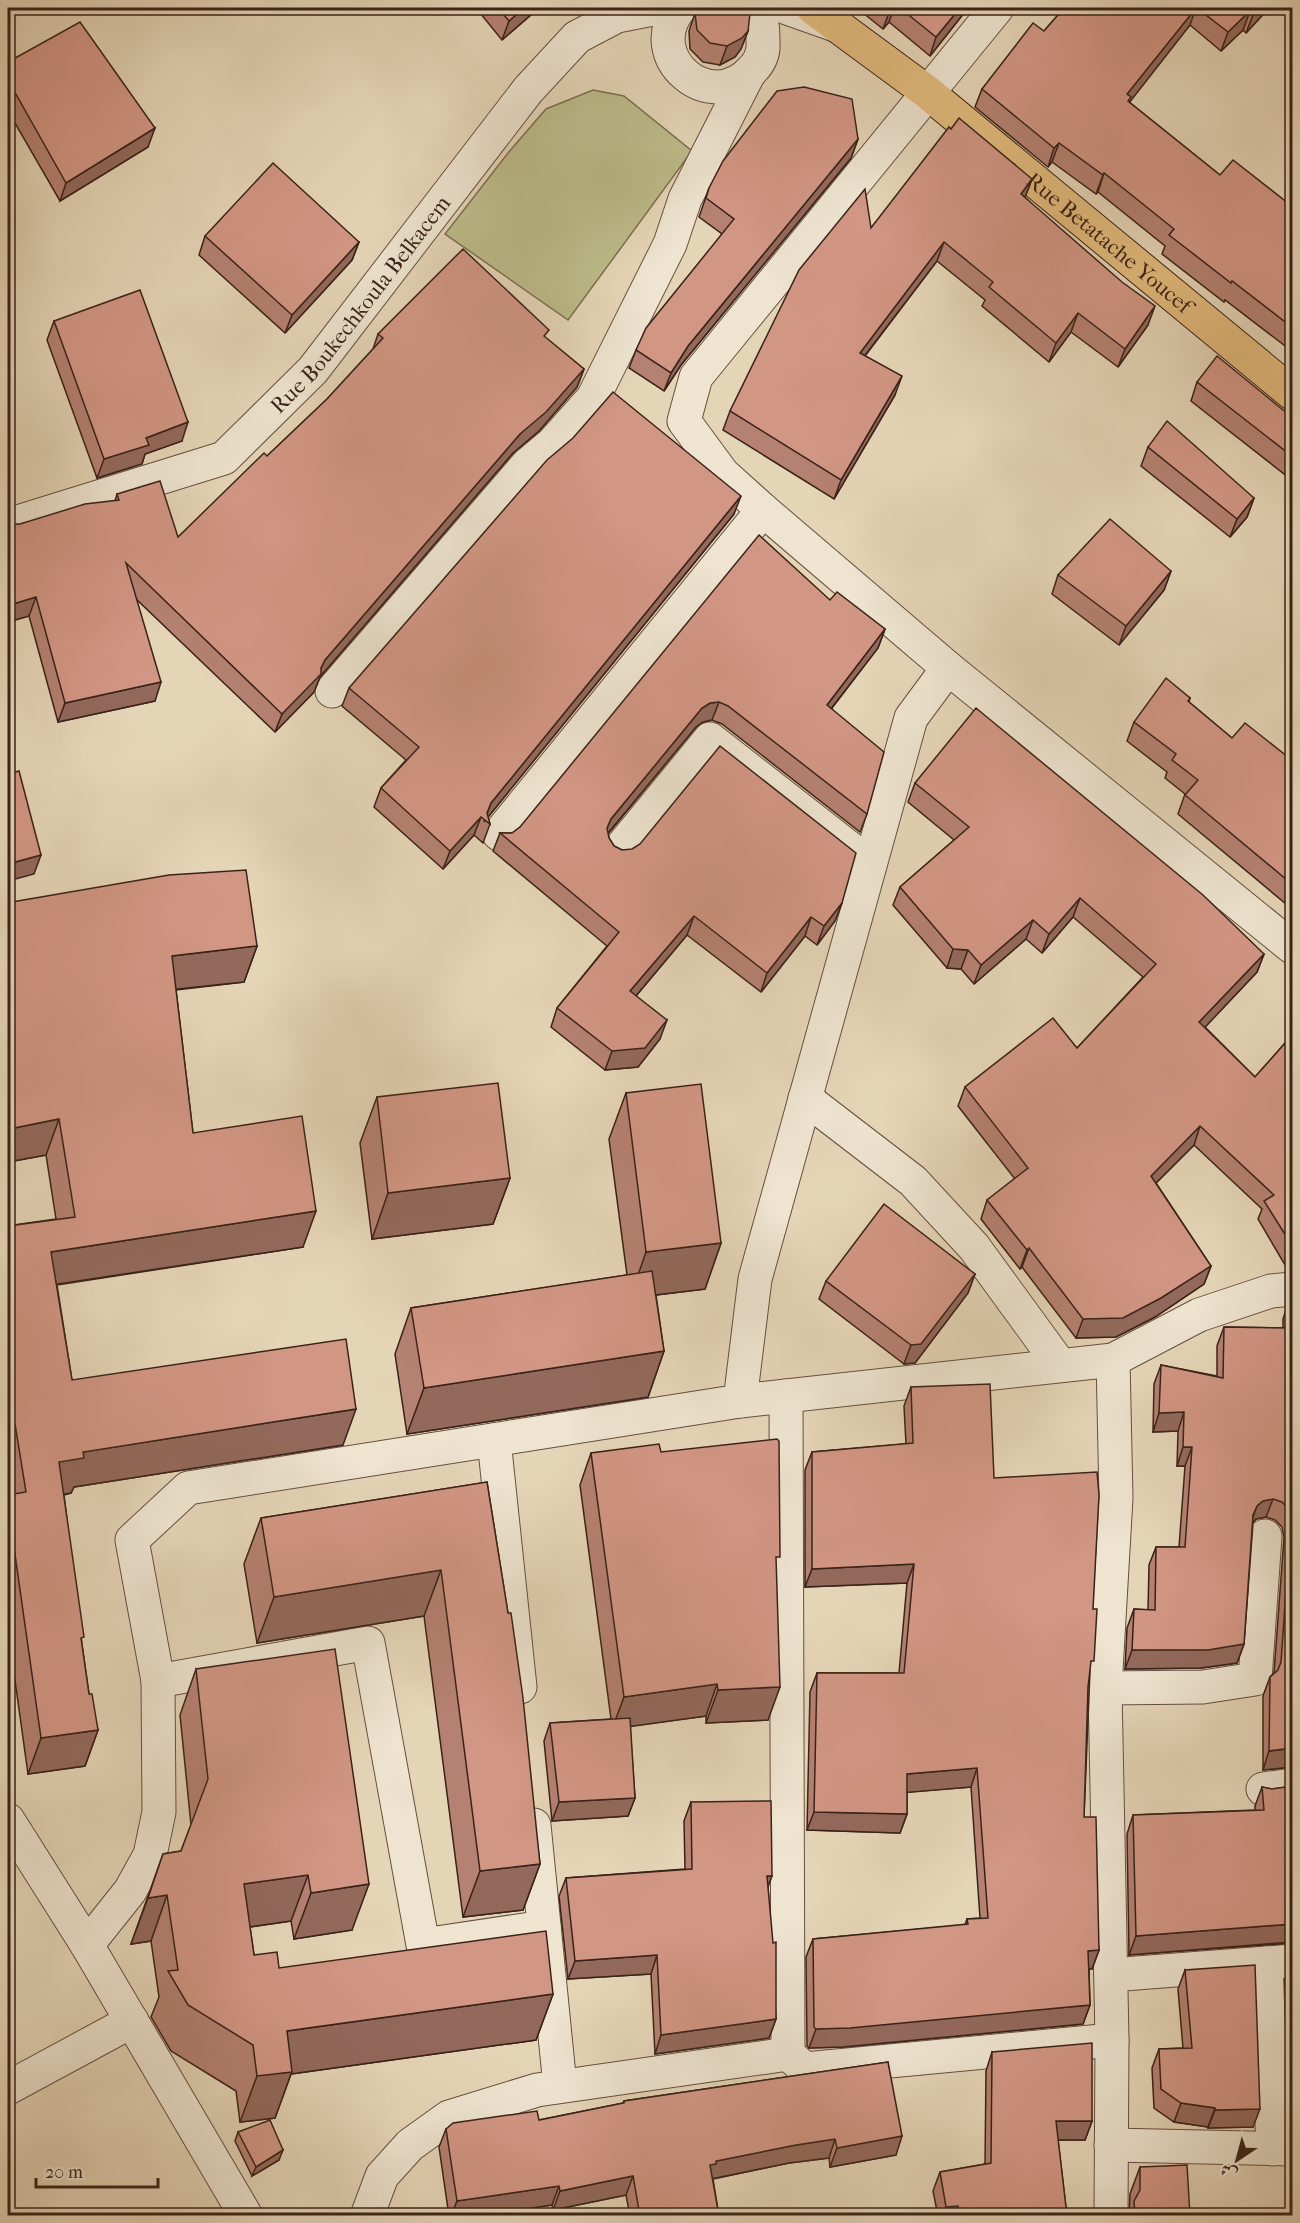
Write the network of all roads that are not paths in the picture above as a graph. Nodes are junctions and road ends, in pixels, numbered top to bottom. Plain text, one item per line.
1 (658, 8) edge
2 (680, 8) edge
3 (754, 8) edge
4 (787, 8) edge
5 (997, 8) edge
6 (824, 16) edge
7 (748, 75) junction
8 (927, 92) junction
9 (1293, 393) edge
10 (763, 510) junction
11 (8, 525) edge
12 (948, 668) junction
13 (332, 692) dead end
14 (499, 834) edge
15 (619, 850) edge
16 (870, 864) junction
17 (1293, 947) edge
18 (805, 1098) junction
19 (1293, 1289) edge
20 (1113, 1360) junction
21 (1060, 1365) junction
22 (786, 1396) junction
23 (740, 1401) junction
24 (494, 1440) junction
25 (1265, 1536) dead end
26 (158, 1681) junction
27 (1105, 1688) junction
28 (522, 1713) edge
29 (531, 1796) edge
30 (8, 1820) edge
31 (544, 1927) junction
32 (87, 1945) junction
33 (1279, 1962) edge
34 (1111, 1974) junction
35 (132, 2021) junction
36 (1112, 2040) junction
37 (788, 2054) junction
38 (560, 2086) junction
39 (8, 2088) edge
40 (1111, 2145) junction
41 (1283, 2149) edge
42 (246, 2216) edge
43 (367, 2216) edge
44 (1111, 2216) edge

1 - 11 street, Rue Boukechkoula Belkacem
2 - 7 street
3 - 7 street
4 - 6 street
5 - 8 street
6 - 8 main road, Rue Betatache Youcef
7 - 13 street
8 - 9 main road, Rue Betatache Youcef
8 - 10 street
10 - 12 street
10 - 14 street
12 - 16 street
12 - 17 street
15 - 16 street
16 - 18 street
18 - 21 street
18 - 23 street
19 - 20 street
20 - 21 street
20 - 27 street
21 - 22 street
22 - 23 street
22 - 37 street
23 - 24 street
24 - 26 street
24 - 28 street
25 - 27 street
26 - 31 street
26 - 32 street
27 - 34 street
29 - 31 street
30 - 32 street
31 - 38 street
32 - 35 street
33 - 34 street
33 - 41 street
34 - 36 street
35 - 39 street
35 - 42 street
36 - 37 street
36 - 40 street
37 - 38 street
38 - 43 street
40 - 41 street
40 - 44 street

